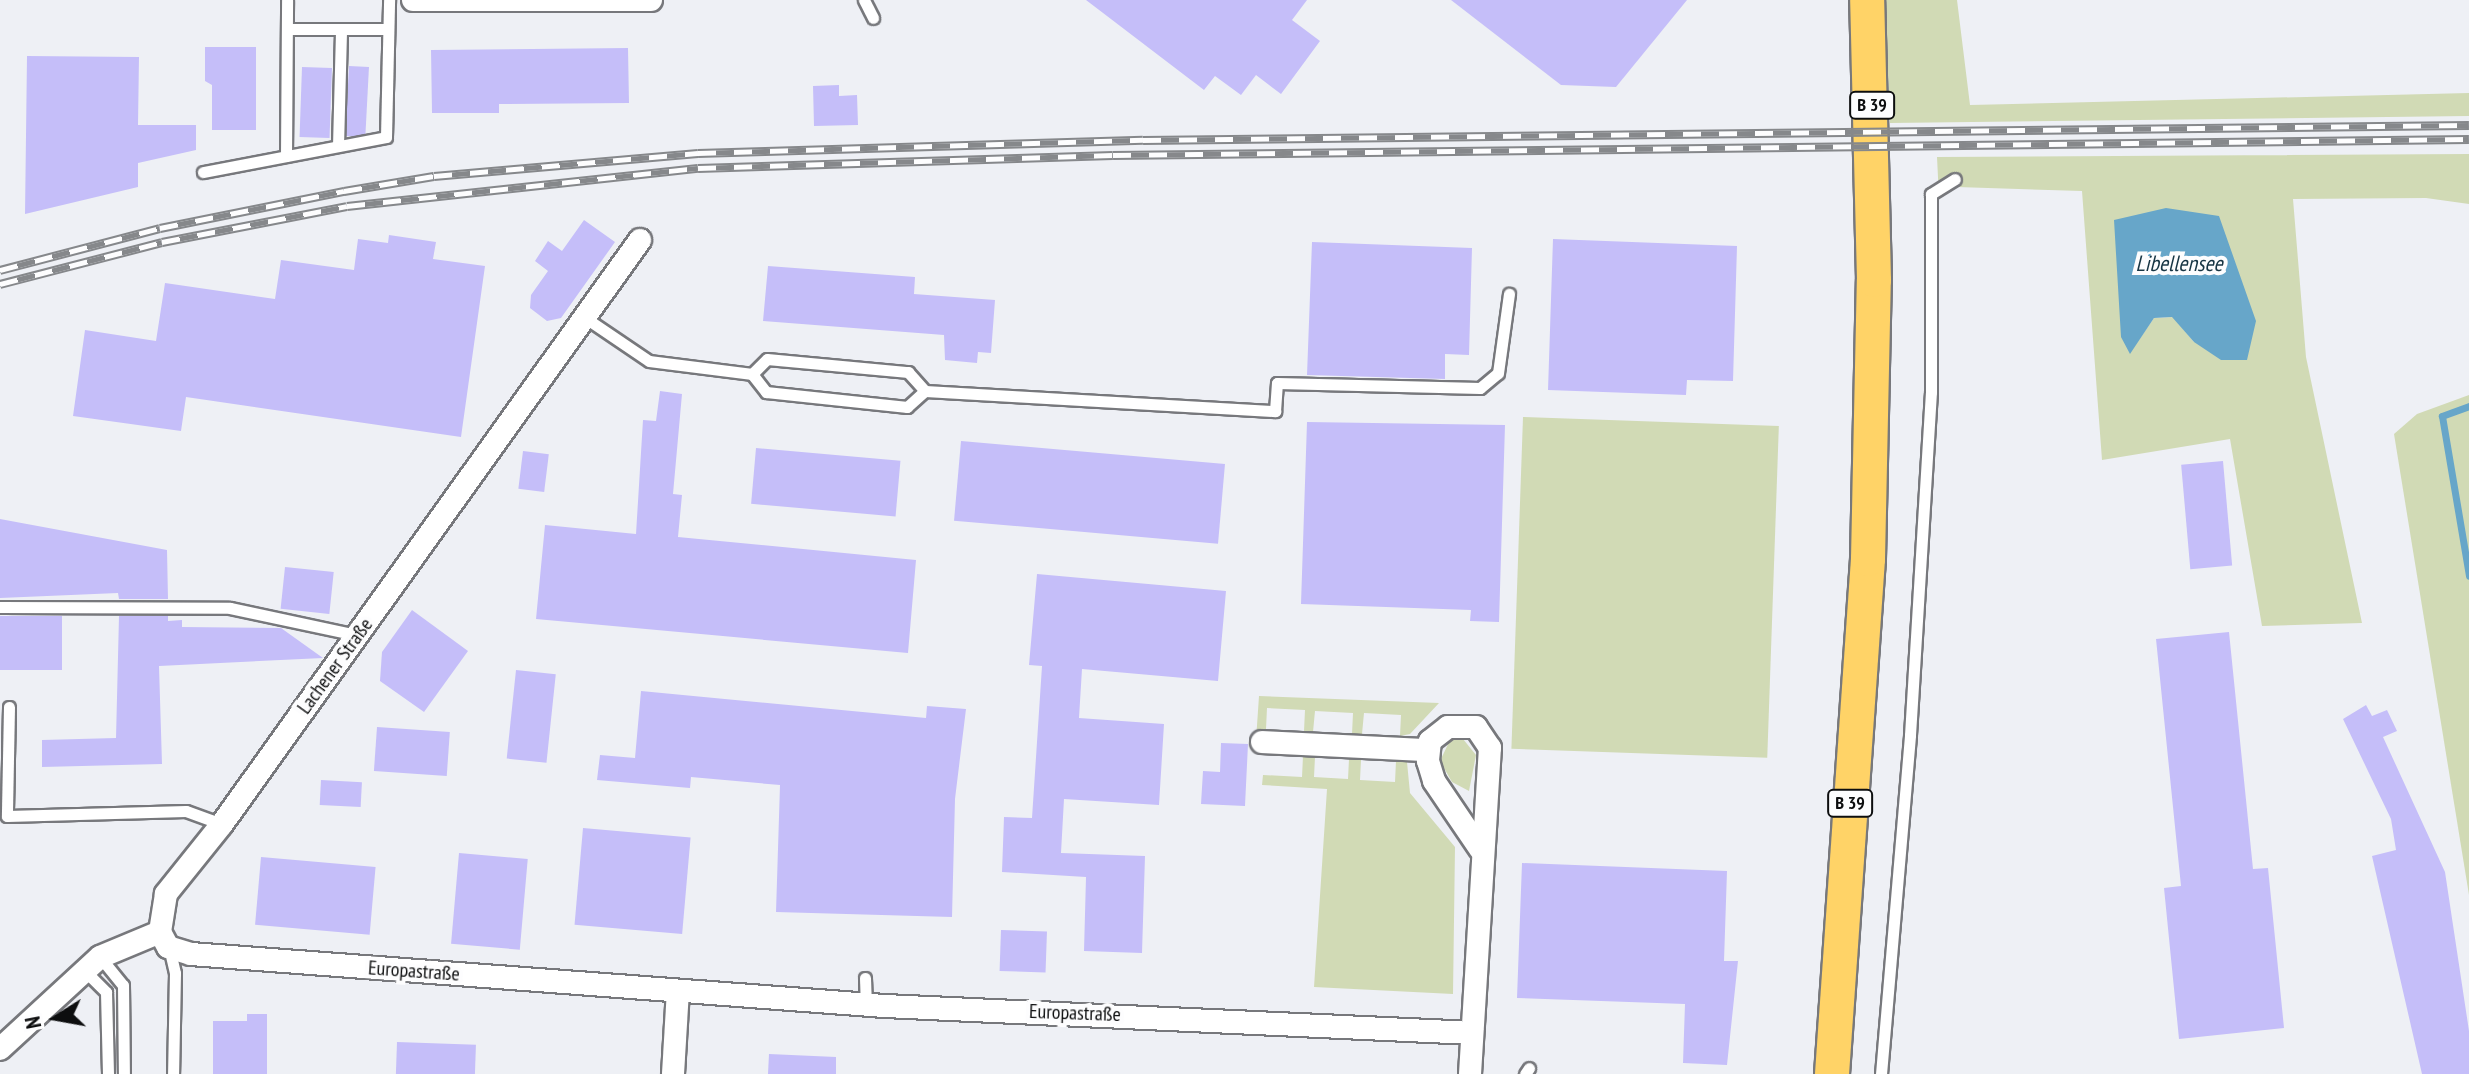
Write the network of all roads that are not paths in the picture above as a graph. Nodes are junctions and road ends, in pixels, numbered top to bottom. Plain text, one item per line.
1 (287, 0) edge
2 (389, 0) edge
3 (413, 0) edge
4 (434, 0) edge
5 (651, 0) edge
6 (864, 0) edge
7 (1867, 0) edge
8 (873, 18) dead end
9 (287, 29) junction
10 (341, 29) junction
11 (388, 29) junction
12 (338, 146) junction
13 (286, 156) junction
14 (203, 172) dead end
15 (1955, 179) dead end
16 (640, 240) dead end
17 (1509, 294) dead end
18 (584, 317) junction
19 (752, 374) junction
20 (925, 391) junction
21 (0, 607) edge
22 (357, 635) junction
23 (9, 707) dead end
24 (1262, 742) dead end
25 (1428, 750) junction
26 (222, 824) junction
27 (1480, 849) junction
28 (164, 940) junction
29 (93, 964) junction
30 (865, 978) dead end
31 (678, 991) junction
32 (866, 1005) junction
33 (1472, 1033) junction
34 (0, 1049) edge
35 (108, 1074) edge
36 (124, 1074) edge
37 (173, 1074) edge
38 (673, 1074) edge
39 (1470, 1074) edge
40 (1832, 1074) edge
41 (1881, 1074) edge

1 - 9 lane
2 - 11 lane
3 - 4 street
4 - 5 street
6 - 8 lane
7 - 40 main road, B 39
9 - 10 lane
9 - 13 lane
10 - 11 lane
10 - 12 lane
11 - 12 lane
12 - 13 lane
13 - 14 lane
15 - 41 lane
16 - 18 street, Lachener Straße
17 - 20 lane
18 - 19 lane
18 - 22 street, Lachener Straße
19 - 20 lane
19 - 20 lane
21 - 22 lane
22 - 26 street, Lachener Straße
23 - 26 lane
24 - 25 street
25 - 27 street
25 - 27 street
26 - 28 street, Lachener Straße
27 - 33 street
28 - 29 street
28 - 31 street, Europastraße
28 - 37 lane
29 - 34 street
29 - 35 lane
29 - 36 lane
30 - 32 lane
31 - 32 street, Europastraße
31 - 38 street
32 - 33 street, Europastraße
33 - 39 street

